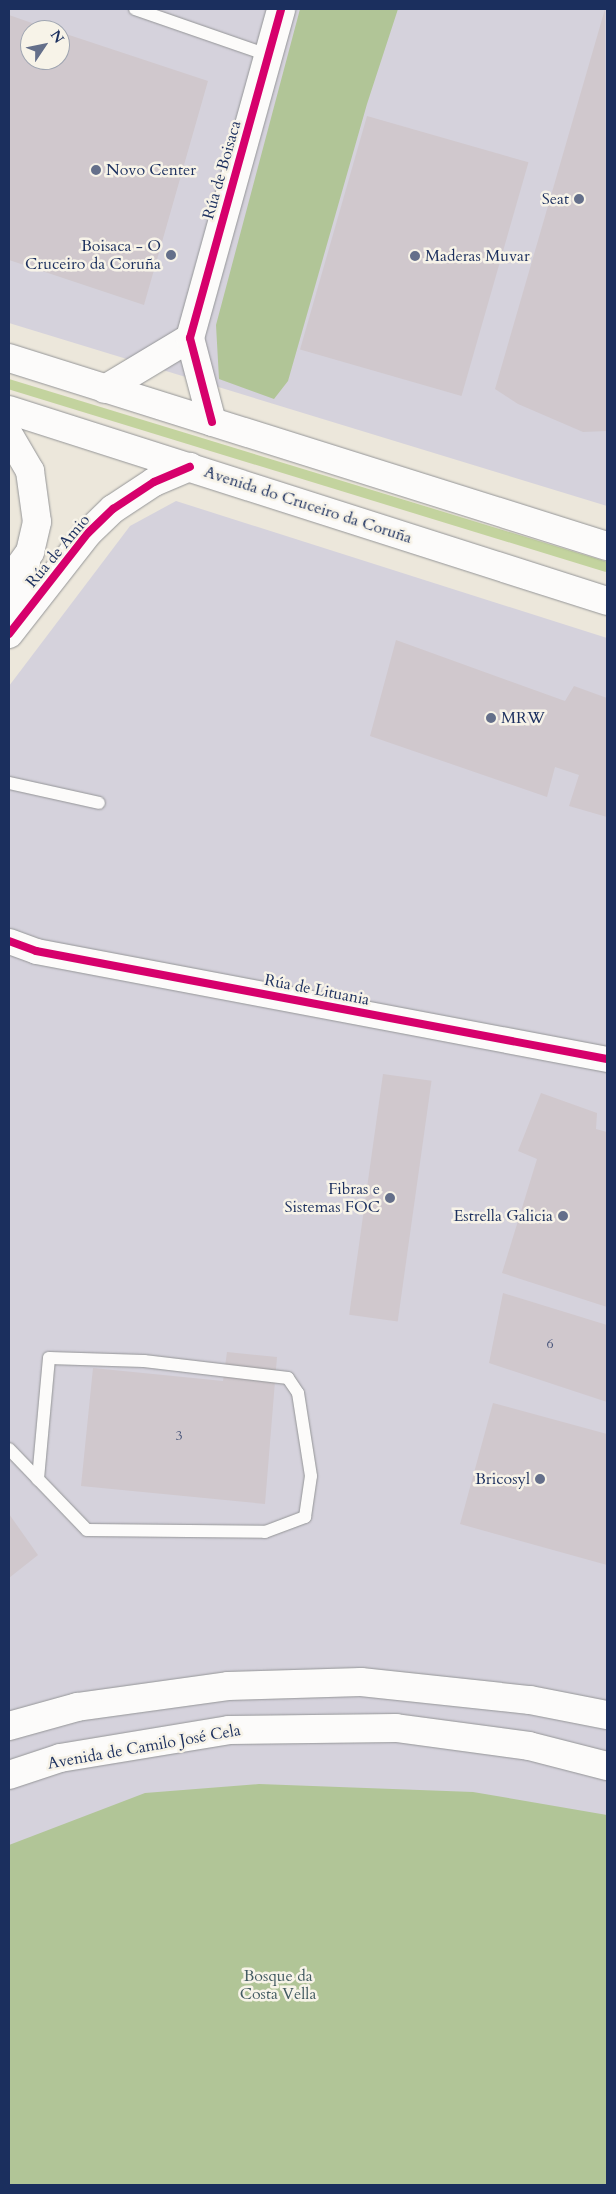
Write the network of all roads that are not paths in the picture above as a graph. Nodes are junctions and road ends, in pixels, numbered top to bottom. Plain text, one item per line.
1 (135, 9) edge
2 (281, 9) edge
3 (268, 55) junction
4 (190, 338) junction
5 (159, 355) junction
6 (9, 358) edge
7 (199, 375) junction
8 (105, 390) junction
9 (9, 410) edge
10 (212, 422) junction
11 (9, 435) edge
12 (190, 467) junction
13 (607, 546) edge
14 (30, 552) junction
15 (9, 581) edge
16 (607, 601) edge
17 (9, 604) edge
18 (9, 634) edge
19 (9, 783) edge
20 (99, 803) dead end
21 (13, 945) edge
22 (607, 1059) edge
23 (9, 1449) edge
24 (38, 1480) junction
25 (607, 1715) edge
26 (9, 1726) edge
27 (607, 1766) edge
28 (9, 1775) edge

1 - 3 lane
2 - 3 main road, Rúa de Boisaca
3 - 4 main road, Rúa de Boisaca
4 - 5 main road
4 - 7 main road
5 - 7 main road
5 - 8 main road
6 - 8 main road
7 - 10 main road
8 - 10 main road
9 - 12 main road, Avenida do Cruceiro da Coruña
10 - 13 main road
11 - 14 main road, Rúa de Amio
12 - 16 main road, Avenida do Cruceiro da Coruña
12 - 18 main road, Rúa de Amio
14 - 15 main road, Rúa de Amio
14 - 17 street, Rúa de Amio
19 - 20 lane
21 - 22 street, Rúa de Lituania
23 - 24 lane
24 - 24 lane
25 - 26 main road
27 - 28 main road, Avenida de Camilo José Cela

